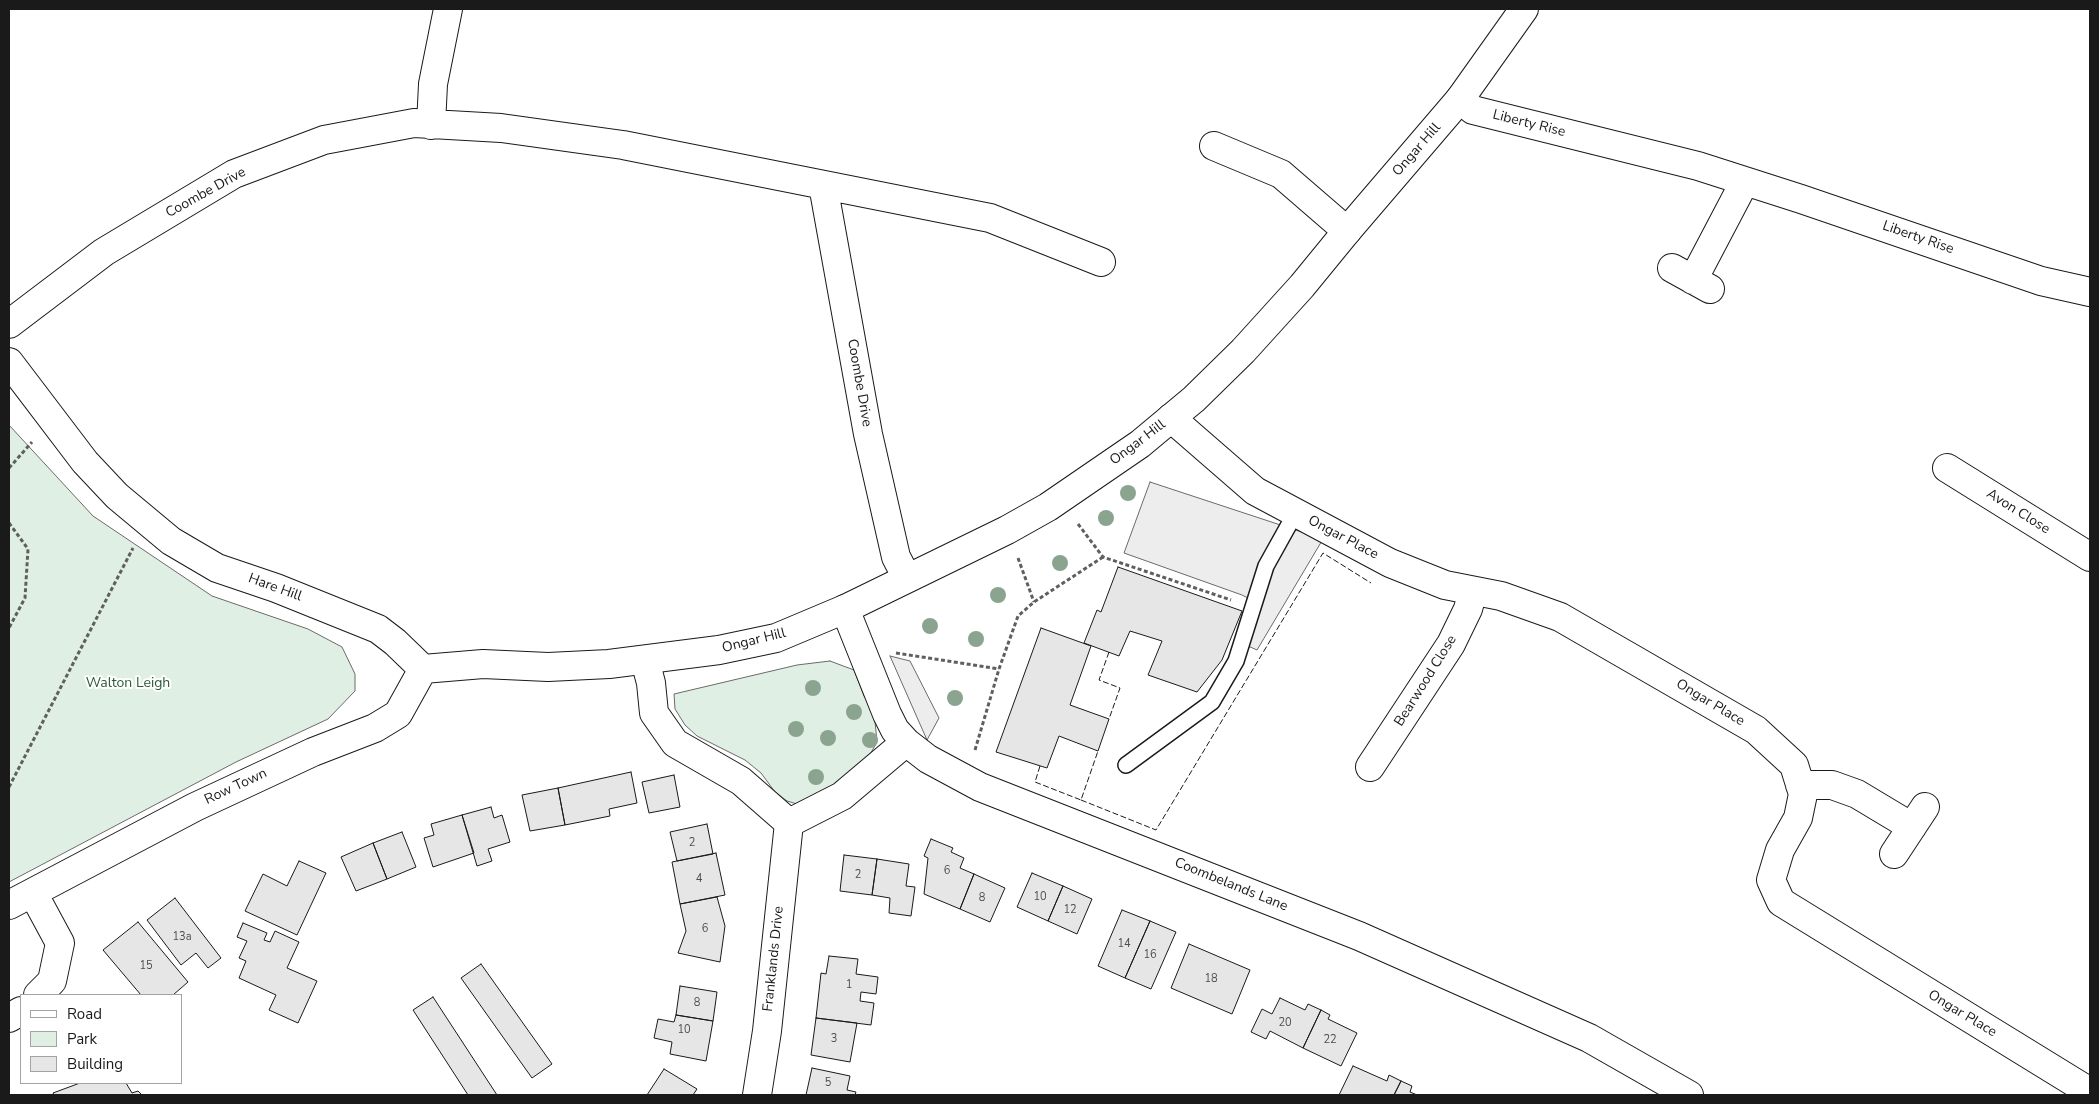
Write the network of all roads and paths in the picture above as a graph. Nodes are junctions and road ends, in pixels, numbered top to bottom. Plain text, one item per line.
1 (448, 9) edge
2 (1524, 9) edge
3 (1460, 99) junction
4 (431, 125) junction
5 (1214, 146) dead end
6 (1746, 181) junction
7 (823, 185) junction
8 (1347, 230) junction
9 (1101, 262) dead end
10 (1692, 279) dead end
11 (2090, 292) edge
12 (9, 324) edge
13 (9, 362) edge
14 (1171, 418) junction
15 (1947, 468) dead end
16 (1296, 512) junction
17 (1073, 518) dead end
18 (147, 521) junction
19 (9, 523) edge
20 (1018, 557) dead end
21 (1103, 557) junction
22 (2090, 557) edge
23 (907, 578) junction
24 (1473, 591) junction
25 (1034, 602) junction
26 (1253, 608) junction
27 (845, 609) junction
28 (9, 628) edge
29 (891, 652) dead end
30 (645, 660) junction
31 (423, 669) junction
32 (999, 669) junction
33 (906, 742) junction
34 (1126, 765) dead end
35 (1370, 767) dead end
36 (966, 779) junction
37 (1800, 785) junction
38 (9, 787) edge
39 (789, 823) junction
40 (1894, 854) dead end
41 (32, 893) junction
42 (9, 905) edge
43 (39, 994) edge
44 (20, 1012) edge
45 (9, 1018) edge
46 (2090, 1092) edge
47 (757, 1095) edge
48 (1689, 1095) edge

1 - 4 street
2 - 3 street, Ongar Hill
3 - 6 street, Liberty Rise
3 - 8 street, Ongar Hill
4 - 7 street, Coombe Drive
4 - 12 street, Coombe Drive
5 - 8 street
6 - 10 street
6 - 11 street, Liberty Rise
7 - 9 street, Coombe Drive
7 - 23 street, Coombe Drive
8 - 14 street, Ongar Hill
13 - 18 street, Hare Hill
14 - 16 street, Ongar Place
14 - 23 street, Ongar Hill
15 - 22 street, Avon Close
16 - 24 street, Ongar Place
16 - 26 lane
17 - 21 path
18 - 31 street, Hare Hill
18 - 38 path
19 - 28 path
20 - 25 path
21 - 25 path
21 - 26 path
23 - 27 street, Ongar Hill
24 - 35 street, Bearwood Close
24 - 37 street, Ongar Place
25 - 32 path
26 - 34 lane
27 - 30 street, Ongar Hill
27 - 33 street, Coombelands Lane
29 - 32 path
30 - 31 street, Ongar Hill
30 - 39 street
31 - 41 street, Row Town
32 - 36 path
33 - 36 street, Coombelands Lane
33 - 39 street
36 - 48 street, Coombelands Lane
37 - 40 street
37 - 46 street, Ongar Place
39 - 47 street, Franklands Drive
41 - 42 street, Row Town
41 - 43 street
44 - 45 street

